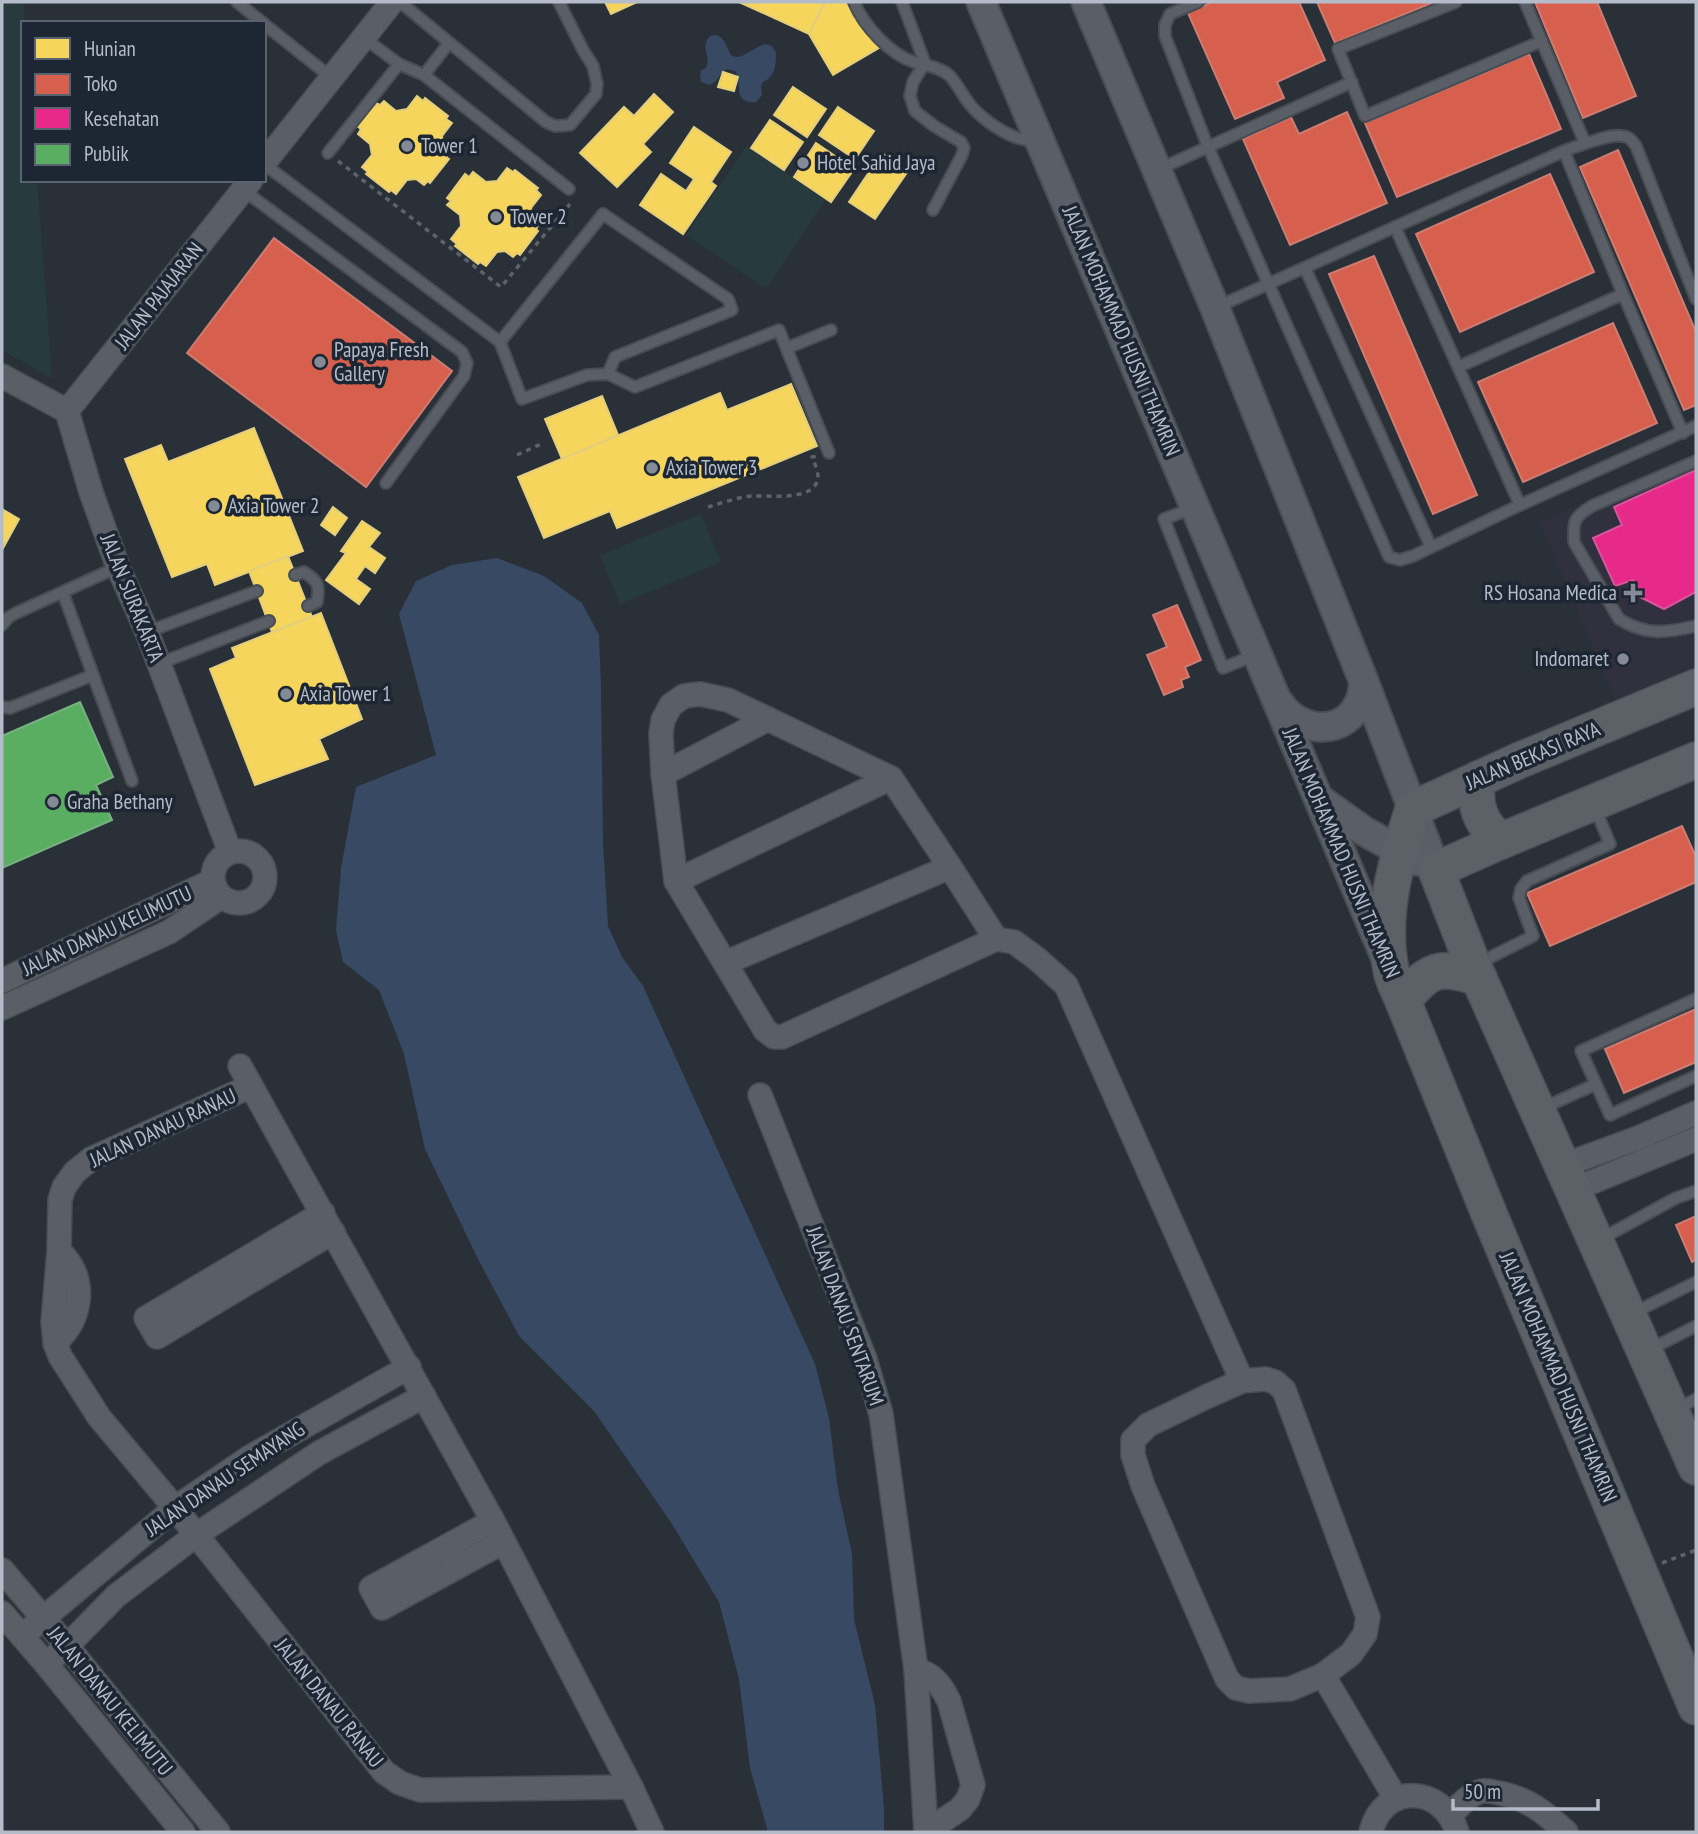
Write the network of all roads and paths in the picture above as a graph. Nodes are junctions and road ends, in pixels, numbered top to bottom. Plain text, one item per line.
1 (237, 2) edge
2 (393, 2) edge
3 (400, 2) edge
4 (559, 2) edge
5 (854, 2) edge
6 (902, 2) edge
7 (981, 2) edge
8 (1086, 2) edge
9 (1198, 2) edge
10 (1456, 2) edge
11 (1525, 2) edge
12 (261, 21) edge
13 (266, 25) edge
14 (364, 38) junction
15 (1542, 41) junction
16 (449, 43) junction
17 (925, 63) junction
18 (399, 64) junction
19 (424, 75) junction
20 (331, 78) junction
21 (1352, 82) junction
22 (1040, 143) junction
23 (1585, 143) junction
24 (1208, 147) junction
25 (1564, 151) junction
26 (328, 153) joint
27 (266, 160) edge
28 (266, 165) edge
29 (1157, 170) junction
30 (247, 185) edge
31 (569, 189) joint
32 (933, 210) dead end
33 (1395, 227) junction
34 (1305, 268) junction
35 (1269, 284) junction
36 (1623, 294) junction
37 (1696, 299) edge
38 (1215, 308) junction
39 (831, 330) dead end
40 (500, 342) junction
41 (787, 348) junction
42 (1458, 367) junction
43 (608, 374) junction
44 (2, 376) edge
45 (67, 411) junction
46 (1696, 426) edge
47 (1683, 433) junction
48 (541, 444) dead end
49 (829, 453) joint
50 (517, 455) dead end
51 (1696, 461) edge
52 (386, 483) dead end
53 (1520, 505) junction
54 (708, 507) dead end
55 (1195, 507) junction
56 (1431, 547) junction
57 (118, 567) junction
58 (295, 575) dead end
59 (257, 591) dead end
60 (63, 593) junction
61 (308, 606) dead end
62 (268, 621) dead end
63 (2, 625) edge
64 (1696, 626) edge
65 (147, 632) junction
66 (1258, 653) junction
67 (158, 664) junction
68 (93, 675) junction
69 (1364, 682) junction
70 (1696, 687) edge
71 (1278, 700) junction
72 (2, 707) edge
73 (768, 719) junction
74 (1696, 760) edge
75 (663, 774) junction
76 (891, 778) junction
77 (1478, 779) junction
78 (132, 780) dead end
79 (1319, 799) junction
80 (1593, 802) junction
81 (1413, 809) junction
82 (1501, 841) junction
83 (230, 852) junction
84 (1399, 852) junction
85 (950, 867) junction
86 (1436, 870) junction
87 (676, 881) junction
88 (217, 889) junction
89 (996, 939) junction
90 (725, 962) junction
91 (1476, 972) junction
92 (2, 981) edge
93 (1397, 986) junction
94 (1696, 999) edge
95 (2, 1008) edge
96 (240, 1066) dead end
97 (1696, 1076) edge
98 (1597, 1084) junction
99 (251, 1086) junction
100 (760, 1095) dead end
101 (1538, 1111) junction
102 (1696, 1113) edge
103 (1696, 1139) edge
104 (1568, 1178) junction
105 (1696, 1191) edge
106 (328, 1222) junction
107 (1596, 1242) junction
108 (1696, 1282) edge
109 (1629, 1315) junction
110 (1696, 1326) edge
111 (1645, 1352) junction
112 (408, 1367) junction
113 (1242, 1381) junction
114 (424, 1396) junction
115 (1684, 1406) edge
116 (1694, 1456) edge
117 (175, 1508) junction
118 (498, 1531) junction
119 (196, 1535) junction
120 (1696, 1550) edge
121 (2, 1570) edge
122 (1639, 1572) junction
123 (2, 1613) edge
124 (43, 1618) junction
125 (22, 1636) junction
126 (67, 1647) junction
127 (46, 1664) junction
128 (916, 1670) junction
129 (1323, 1675) junction
130 (1696, 1707) edge
131 (631, 1787) junction
132 (1396, 1799) junction
133 (1454, 1824) edge
134 (183, 1832) edge
135 (218, 1832) edge
136 (652, 1832) edge
137 (926, 1832) edge
138 (1371, 1832) edge
139 (1566, 1832) edge

1 - 12 lane
2 - 14 street
3 - 16 lane
4 - 16 lane
5 - 17 lane
6 - 17 lane
7 - 22 street, JALAN MOHAMMAD HUSNI THAMRIN
8 - 29 street
9 - 24 lane
10 - 21 lane
11 - 15 lane
13 - 20 lane
14 - 18 lane
14 - 20 street
15 - 21 lane
15 - 23 lane
16 - 19 lane
17 - 22 lane
17 - 32 lane
18 - 19 lane
18 - 26 lane
19 - 31 lane
20 - 27 street
21 - 24 lane
22 - 55 street, JALAN MOHAMMAD HUSNI THAMRIN
23 - 25 lane
23 - 37 lane
24 - 29 lane
24 - 35 lane
25 - 33 lane
25 - 36 lane
26 - 31 path
28 - 40 lane
29 - 38 street
30 - 45 street, JALAN PAJAJARAN
30 - 52 lane
33 - 34 lane
33 - 42 lane
34 - 35 lane
34 - 56 lane
35 - 38 lane
35 - 56 lane
36 - 42 lane
36 - 47 lane
38 - 69 street
39 - 41 lane
40 - 43 lane
40 - 43 lane
41 - 43 lane
41 - 49 lane
42 - 53 lane
44 - 45 street
45 - 57 street, JALAN SURAKARTA
46 - 47 lane
47 - 53 lane
48 - 50 path
49 - 54 path
51 - 64 lane
53 - 56 lane
55 - 66 street, JALAN MOHAMMAD HUSNI THAMRIN
55 - 66 lane
57 - 60 lane
57 - 65 street, JALAN SURAKARTA
58 - 61 lane
59 - 65 lane
60 - 63 lane
60 - 68 lane
62 - 67 lane
65 - 67 street, JALAN SURAKARTA
66 - 71 street, JALAN MOHAMMAD HUSNI THAMRIN
67 - 83 street, JALAN SURAKARTA
68 - 72 lane
68 - 78 lane
69 - 71 street
69 - 81 street
70 - 77 main road, JALAN BEKASI RAYA
71 - 79 street, JALAN MOHAMMAD HUSNI THAMRIN
73 - 75 street
73 - 75 street
73 - 76 street
74 - 80 main road
75 - 87 street
76 - 85 street
76 - 87 street
77 - 81 main road, JALAN BEKASI RAYA
77 - 82 main road
79 - 84 street
79 - 93 street, JALAN MOHAMMAD HUSNI THAMRIN
80 - 82 main road
80 - 91 lane
81 - 84 main road
81 - 86 street
82 - 86 main road
83 - 88 street
83 - 88 street
84 - 86 street
84 - 93 main road
85 - 89 street
85 - 90 street
86 - 91 main road
87 - 90 street
88 - 92 street, JALAN DANAU KELIMUTU
88 - 95 street, JALAN DANAU KELIMUTU
89 - 90 street
89 - 113 street
91 - 93 main road
91 - 101 main road
93 - 122 main road, JALAN MOHAMMAD HUSNI THAMRIN
94 - 98 lane
96 - 99 street
97 - 98 lane
98 - 101 lane
99 - 106 street
99 - 117 street, JALAN DANAU RANAU
100 - 128 street, JALAN DANAU SENTARUM
101 - 104 main road
102 - 104 street
103 - 104 street
104 - 107 main road
105 - 107 lane
106 - 106 street
106 - 112 street
107 - 109 main road
108 - 109 lane
109 - 111 main road
110 - 111 lane
111 - 115 main road
112 - 114 street
112 - 117 street, JALAN DANAU SEMAYANG
113 - 129 street
113 - 129 street
114 - 118 street
114 - 119 street, JALAN DANAU SEMAYANG
115 - 116 main road
117 - 119 street, JALAN DANAU RANAU
117 - 124 street, JALAN DANAU SEMAYANG
118 - 118 street
118 - 131 street
119 - 126 street, JALAN DANAU SEMAYANG
119 - 131 street, JALAN DANAU RANAU
120 - 122 path
121 - 124 street, JALAN DANAU KELIMUTU
122 - 130 main road, JALAN MOHAMMAD HUSNI THAMRIN
123 - 125 street, JALAN DANAU KELIMUTU
124 - 125 street, JALAN DANAU SEMAYANG
124 - 126 street, JALAN DANAU KELIMUTU
125 - 127 street, JALAN DANAU KELIMUTU
126 - 127 street, JALAN DANAU SEMAYANG
126 - 135 street, JALAN DANAU KELIMUTU
127 - 134 street, JALAN DANAU KELIMUTU
128 - 137 street, JALAN DANAU SENTARUM
128 - 137 street, JALAN DANAU SENTARUM
129 - 132 street
131 - 136 street
132 - 133 street
132 - 138 street
133 - 139 street

